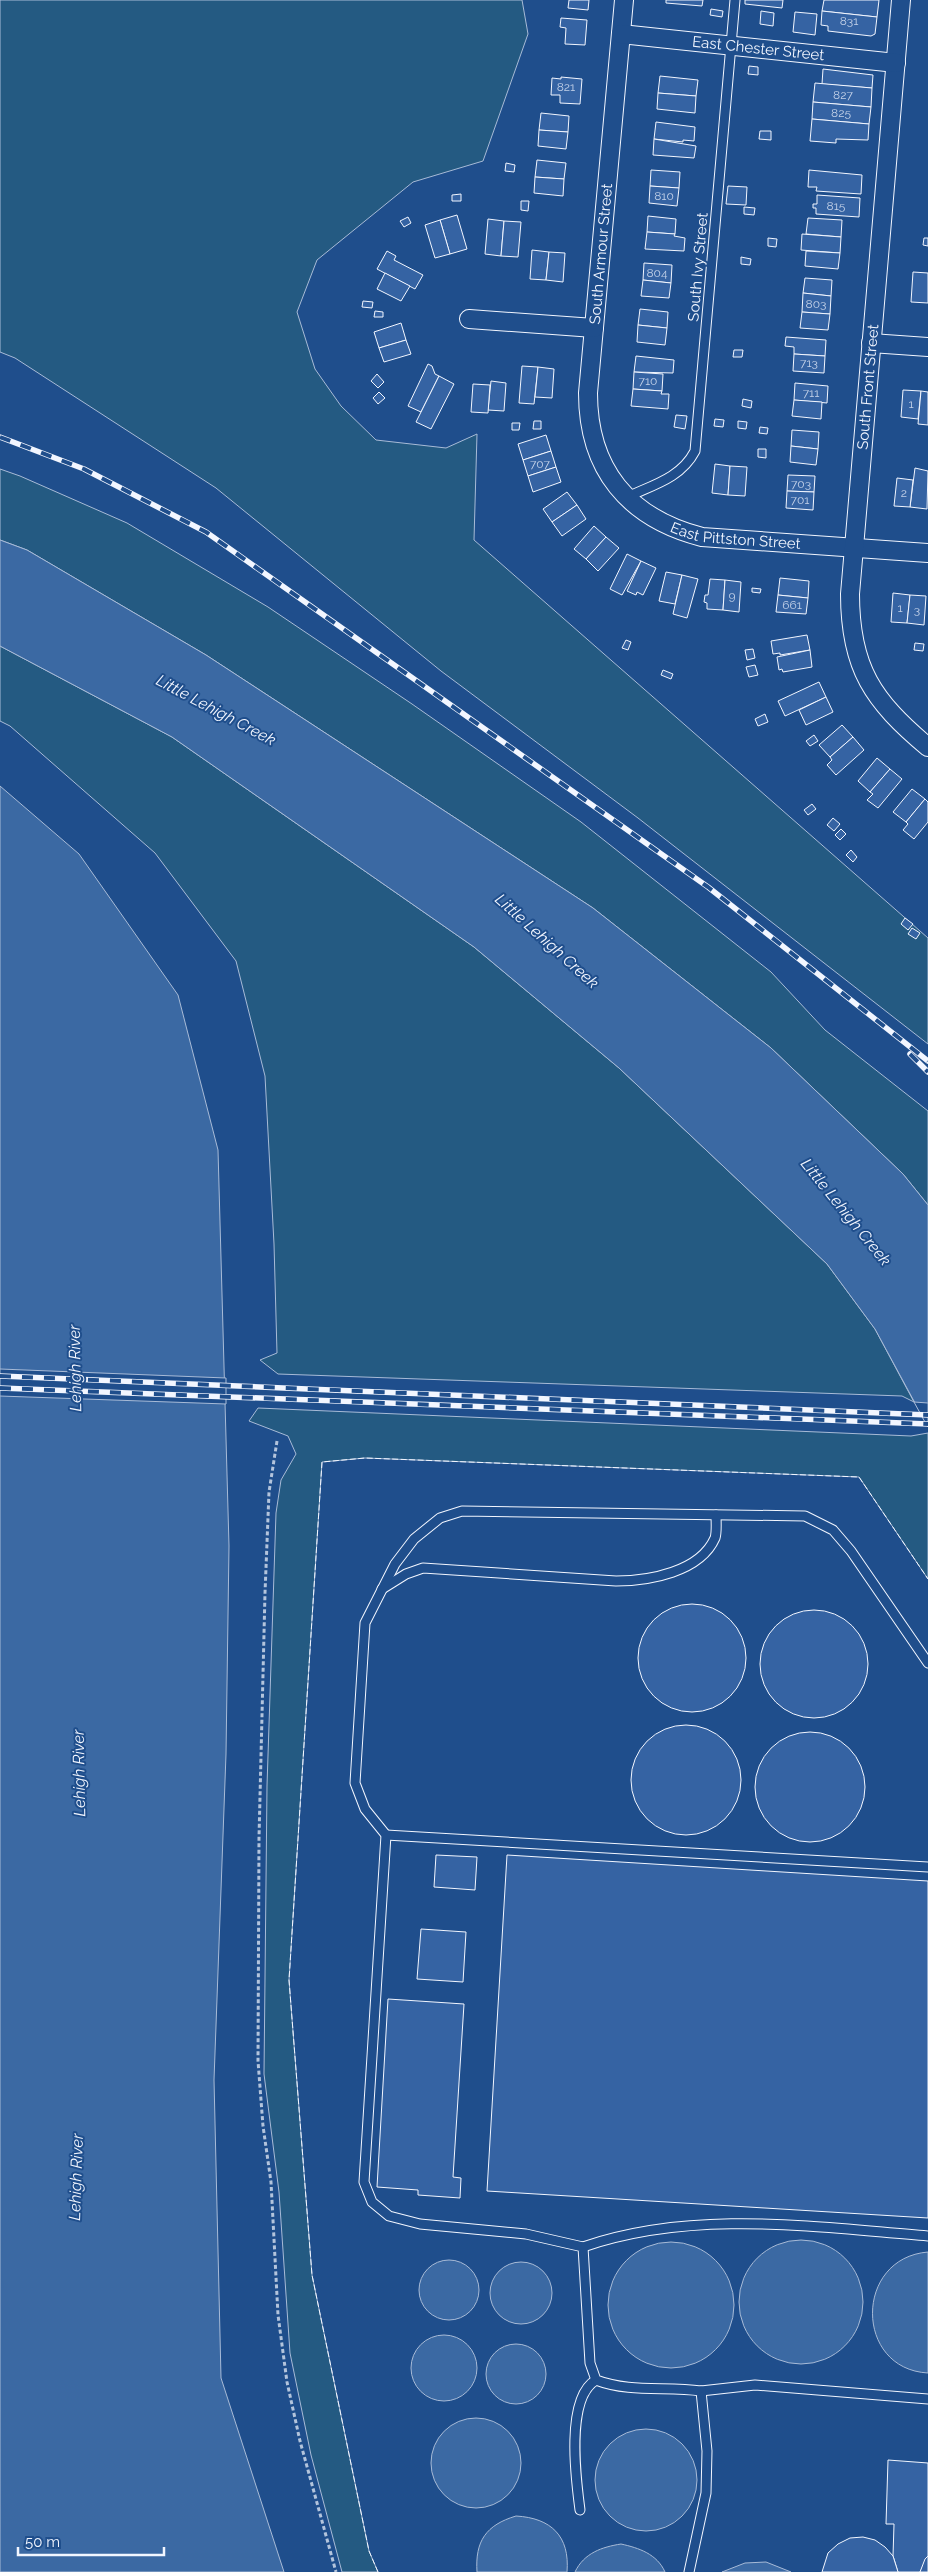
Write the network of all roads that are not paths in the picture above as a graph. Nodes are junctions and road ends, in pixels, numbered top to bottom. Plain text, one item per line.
1 (624, 0) edge
2 (735, 0) edge
3 (901, 0) edge
4 (621, 34) junction
5 (730, 47) junction
6 (896, 62) junction
7 (469, 319) dead end
8 (594, 328) junction
9 (871, 343) junction
10 (928, 347) edge
11 (626, 498) junction
12 (854, 547) junction
13 (928, 553) edge
14 (928, 747) edge
15 (716, 1515) junction
16 (380, 1591) junction
17 (928, 1663) edge
18 (386, 1835) junction
19 (928, 1867) edge
20 (928, 2236) edge
21 (583, 2247) junction
22 (596, 2380) junction
23 (701, 2390) junction
24 (928, 2400) edge
25 (580, 2510) dead end
26 (689, 2572) edge

1 - 4 street, South Armour Street
2 - 5 lane, South Ivy Street
3 - 6 street, South Front Street
4 - 5 street, East Chester Street
4 - 8 street, South Armour Street
5 - 6 street, East Chester Street
5 - 11 lane, South Ivy Street
6 - 9 street, South Front Street
7 - 8 street
8 - 11 street, South Armour Street
9 - 10 street
9 - 12 street, South Front Street
11 - 12 street, East Pittston Street
12 - 13 street, East Pittston Street
12 - 14 street, South Front Street
15 - 16 lane
15 - 16 lane
15 - 17 lane
16 - 18 lane
18 - 19 lane
18 - 21 lane
20 - 21 lane
21 - 22 lane
22 - 23 lane
22 - 25 lane
23 - 24 lane
23 - 26 lane

